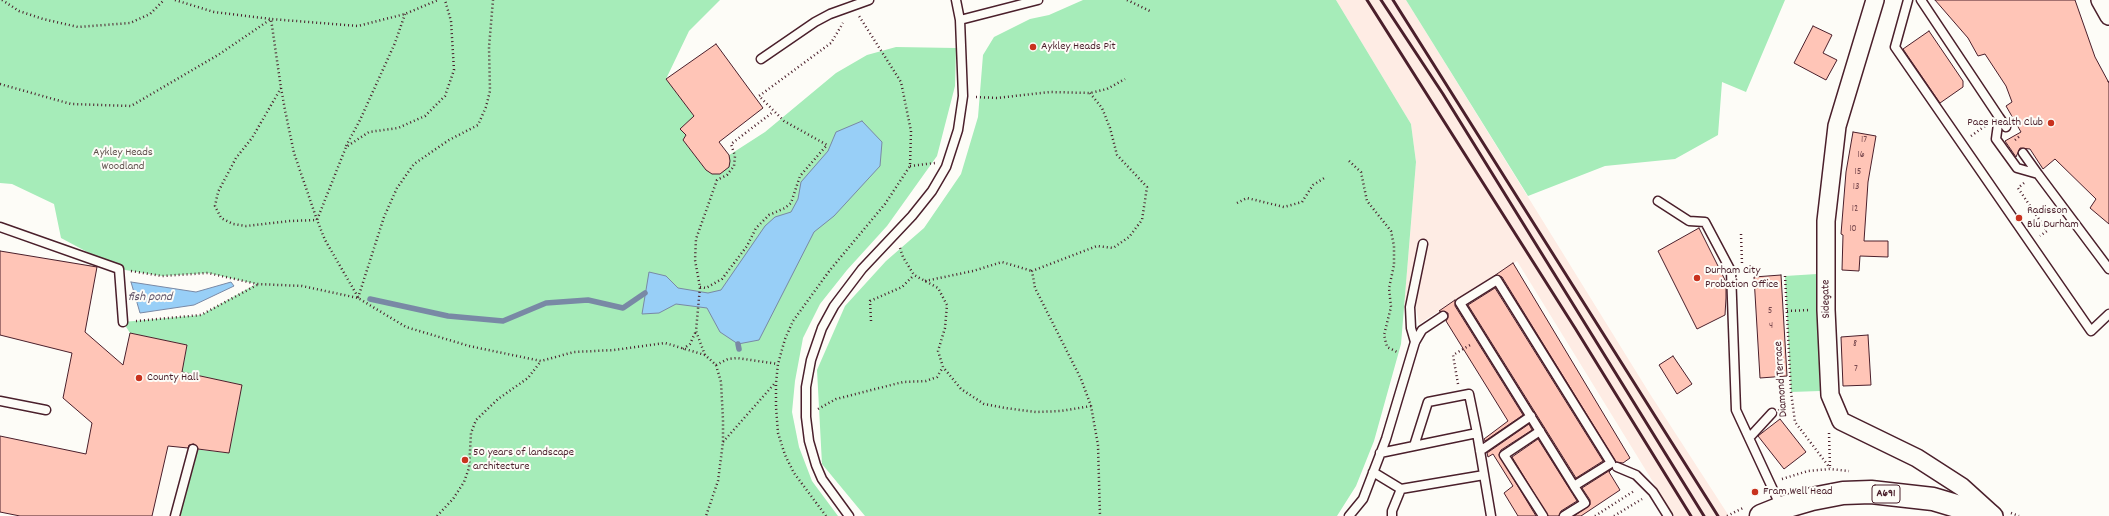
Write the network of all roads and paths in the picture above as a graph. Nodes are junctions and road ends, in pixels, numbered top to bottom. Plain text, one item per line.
1 (2, 0) edge
2 (164, 0) edge
3 (175, 0) edge
4 (438, 0) edge
5 (445, 0) edge
6 (493, 0) edge
7 (869, 0) edge
8 (956, 0) edge
9 (1036, 0) edge
10 (1127, 0) edge
11 (1875, 0) edge
12 (1908, 0) edge
13 (1921, 0) edge
14 (2100, 0) edge
15 (848, 7) junction
16 (1152, 12) dead end
17 (405, 14) junction
18 (2109, 16) edge
19 (271, 19) junction
20 (960, 20) junction
21 (760, 59) dead end
22 (1125, 79) dead end
23 (0, 84) edge
24 (281, 88) junction
25 (1090, 93) junction
26 (963, 96) junction
27 (772, 112) junction
28 (1999, 117) junction
29 (2006, 127) dead end
30 (2021, 135) dead end
31 (2015, 140) dead end
32 (346, 147) junction
33 (2023, 153) dead end
34 (1349, 161) dead end
35 (946, 167) junction
36 (2038, 174) junction
37 (1326, 177) dead end
38 (1658, 201) dead end
39 (1237, 203) dead end
40 (317, 220) junction
41 (0, 227) edge
42 (2030, 243) junction
43 (1422, 244) dead end
44 (900, 246) dead end
45 (119, 269) junction
46 (2109, 269) edge
47 (1032, 271) junction
48 (914, 275) junction
49 (1785, 276) dead end
50 (924, 281) junction
51 (257, 284) junction
52 (700, 288) junction
53 (358, 298) junction
54 (1818, 310) dead end
55 (1787, 311) junction
56 (2109, 314) edge
57 (1443, 316) dead end
58 (871, 320) dead end
59 (124, 322) joint
60 (696, 331) junction
61 (1415, 342) junction
62 (684, 348) junction
63 (1463, 349) dead end
64 (705, 355) junction
65 (1410, 358) junction
66 (541, 361) junction
67 (778, 364) dead end
68 (716, 365) junction
69 (943, 367) junction
70 (776, 383) dead end
71 (1460, 396) junction
72 (0, 401) edge
73 (1091, 406) junction
74 (46, 410) dead end
75 (1772, 413) dead end
76 (1531, 416) junction
77 (806, 417) junction
78 (1540, 431) junction
79 (1829, 431) dead end
80 (1477, 433) junction
81 (1749, 438) junction
82 (723, 442) junction
83 (1414, 446) junction
84 (193, 449) dead end
85 (1480, 451) junction
86 (1380, 453) junction
87 (1617, 467) dead end
88 (1373, 472) junction
89 (1484, 475) junction
90 (1645, 484) junction
91 (1574, 486) junction
92 (1401, 489) junction
93 (1653, 492) junction
94 (1781, 508) junction
95 (1751, 512) edge
96 (1667, 514) edge
97 (175, 516) edge
98 (437, 516) edge
99 (706, 516) edge
100 (849, 516) edge
101 (1100, 516) edge
102 (1350, 516) edge
103 (1392, 516) edge
104 (1491, 516) edge
105 (1543, 516) edge
106 (1564, 516) edge
107 (1595, 516) edge
108 (1614, 516) edge
109 (1727, 516) edge
110 (1990, 516) edge
111 (1994, 516) edge

1 - 2 path
3 - 19 path
4 - 17 path
5 - 32 path
6 - 53 path
7 - 15 lane
8 - 20 lane
9 - 20 lane
10 - 16 path
11 - 111 street, Sidegate
12 - 42 lane
13 - 28 lane
14 - 18 street
15 - 21 lane
15 - 27 path
15 - 35 path
17 - 19 path
17 - 32 path
19 - 23 path
19 - 24 path
20 - 26 lane
22 - 25 path
24 - 40 path
24 - 40 path
25 - 26 path
25 - 47 path
26 - 35 lane
27 - 52 path
27 - 52 path
28 - 29 lane
28 - 36 lane
30 - 31 path
32 - 40 path
33 - 36 lane
34 - 65 path
35 - 77 lane
36 - 42 path
36 - 46 lane
37 - 39 path
38 - 81 lane
40 - 53 path
41 - 45 lane
42 - 56 lane
43 - 61 lane
44 - 48 path
45 - 51 path
45 - 59 lane
47 - 50 path
47 - 73 path
48 - 50 path
48 - 58 path
49 - 55 path, Diamond Terrace
50 - 69 path
51 - 53 path
51 - 59 path
52 - 60 path
53 - 66 path
54 - 55 path
55 - 79 path, Diamond Terrace
57 - 61 lane
60 - 62 path
60 - 64 path
61 - 65 lane
62 - 64 path
62 - 66 path
63 - 71 path
64 - 68 path
65 - 86 lane
66 - 98 path
67 - 68 path
68 - 82 path
69 - 73 path
69 - 77 path
70 - 82 path
71 - 80 lane
71 - 83 lane
72 - 74 lane
73 - 101 path
75 - 81 lane
76 - 78 lane
76 - 85 lane
76 - 91 lane
77 - 100 lane
78 - 91 lane
78 - 105 lane
80 - 83 lane
80 - 85 lane
81 - 94 lane
82 - 99 path
83 - 86 lane
84 - 97 lane
85 - 89 lane
86 - 88 lane
87 - 90 lane
88 - 92 lane
88 - 102 lane
89 - 92 lane
89 - 104 lane
90 - 93 lane
90 - 107 path
91 - 106 lane
92 - 103 lane
93 - 96 lane
93 - 108 path
94 - 95 highway, A691
94 - 110 highway, A691
95 - 109 path

